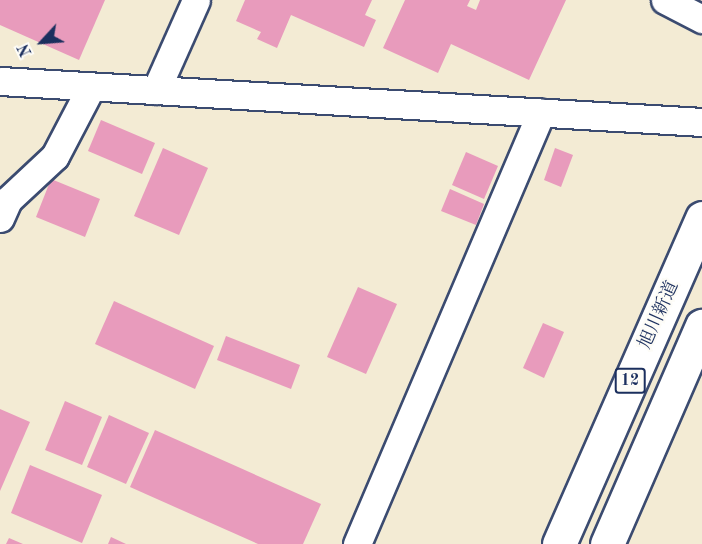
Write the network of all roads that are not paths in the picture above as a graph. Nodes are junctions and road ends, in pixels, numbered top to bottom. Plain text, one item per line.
1 (196, 0) edge
2 (665, 0) edge
3 (702, 19) edge
4 (0, 81) edge
5 (92, 87) junction
6 (156, 90) junction
7 (541, 113) junction
8 (702, 122) edge
9 (0, 218) edge
10 (702, 218) edge
11 (702, 326) edge
12 (357, 544) edge
13 (558, 544) edge
14 (607, 544) edge

1 - 6 street
2 - 3 street
4 - 5 street
5 - 6 street
5 - 9 street
6 - 7 street
7 - 8 street
7 - 12 street
10 - 13 highway, 旭川新道 / 12
11 - 14 highway, 12

